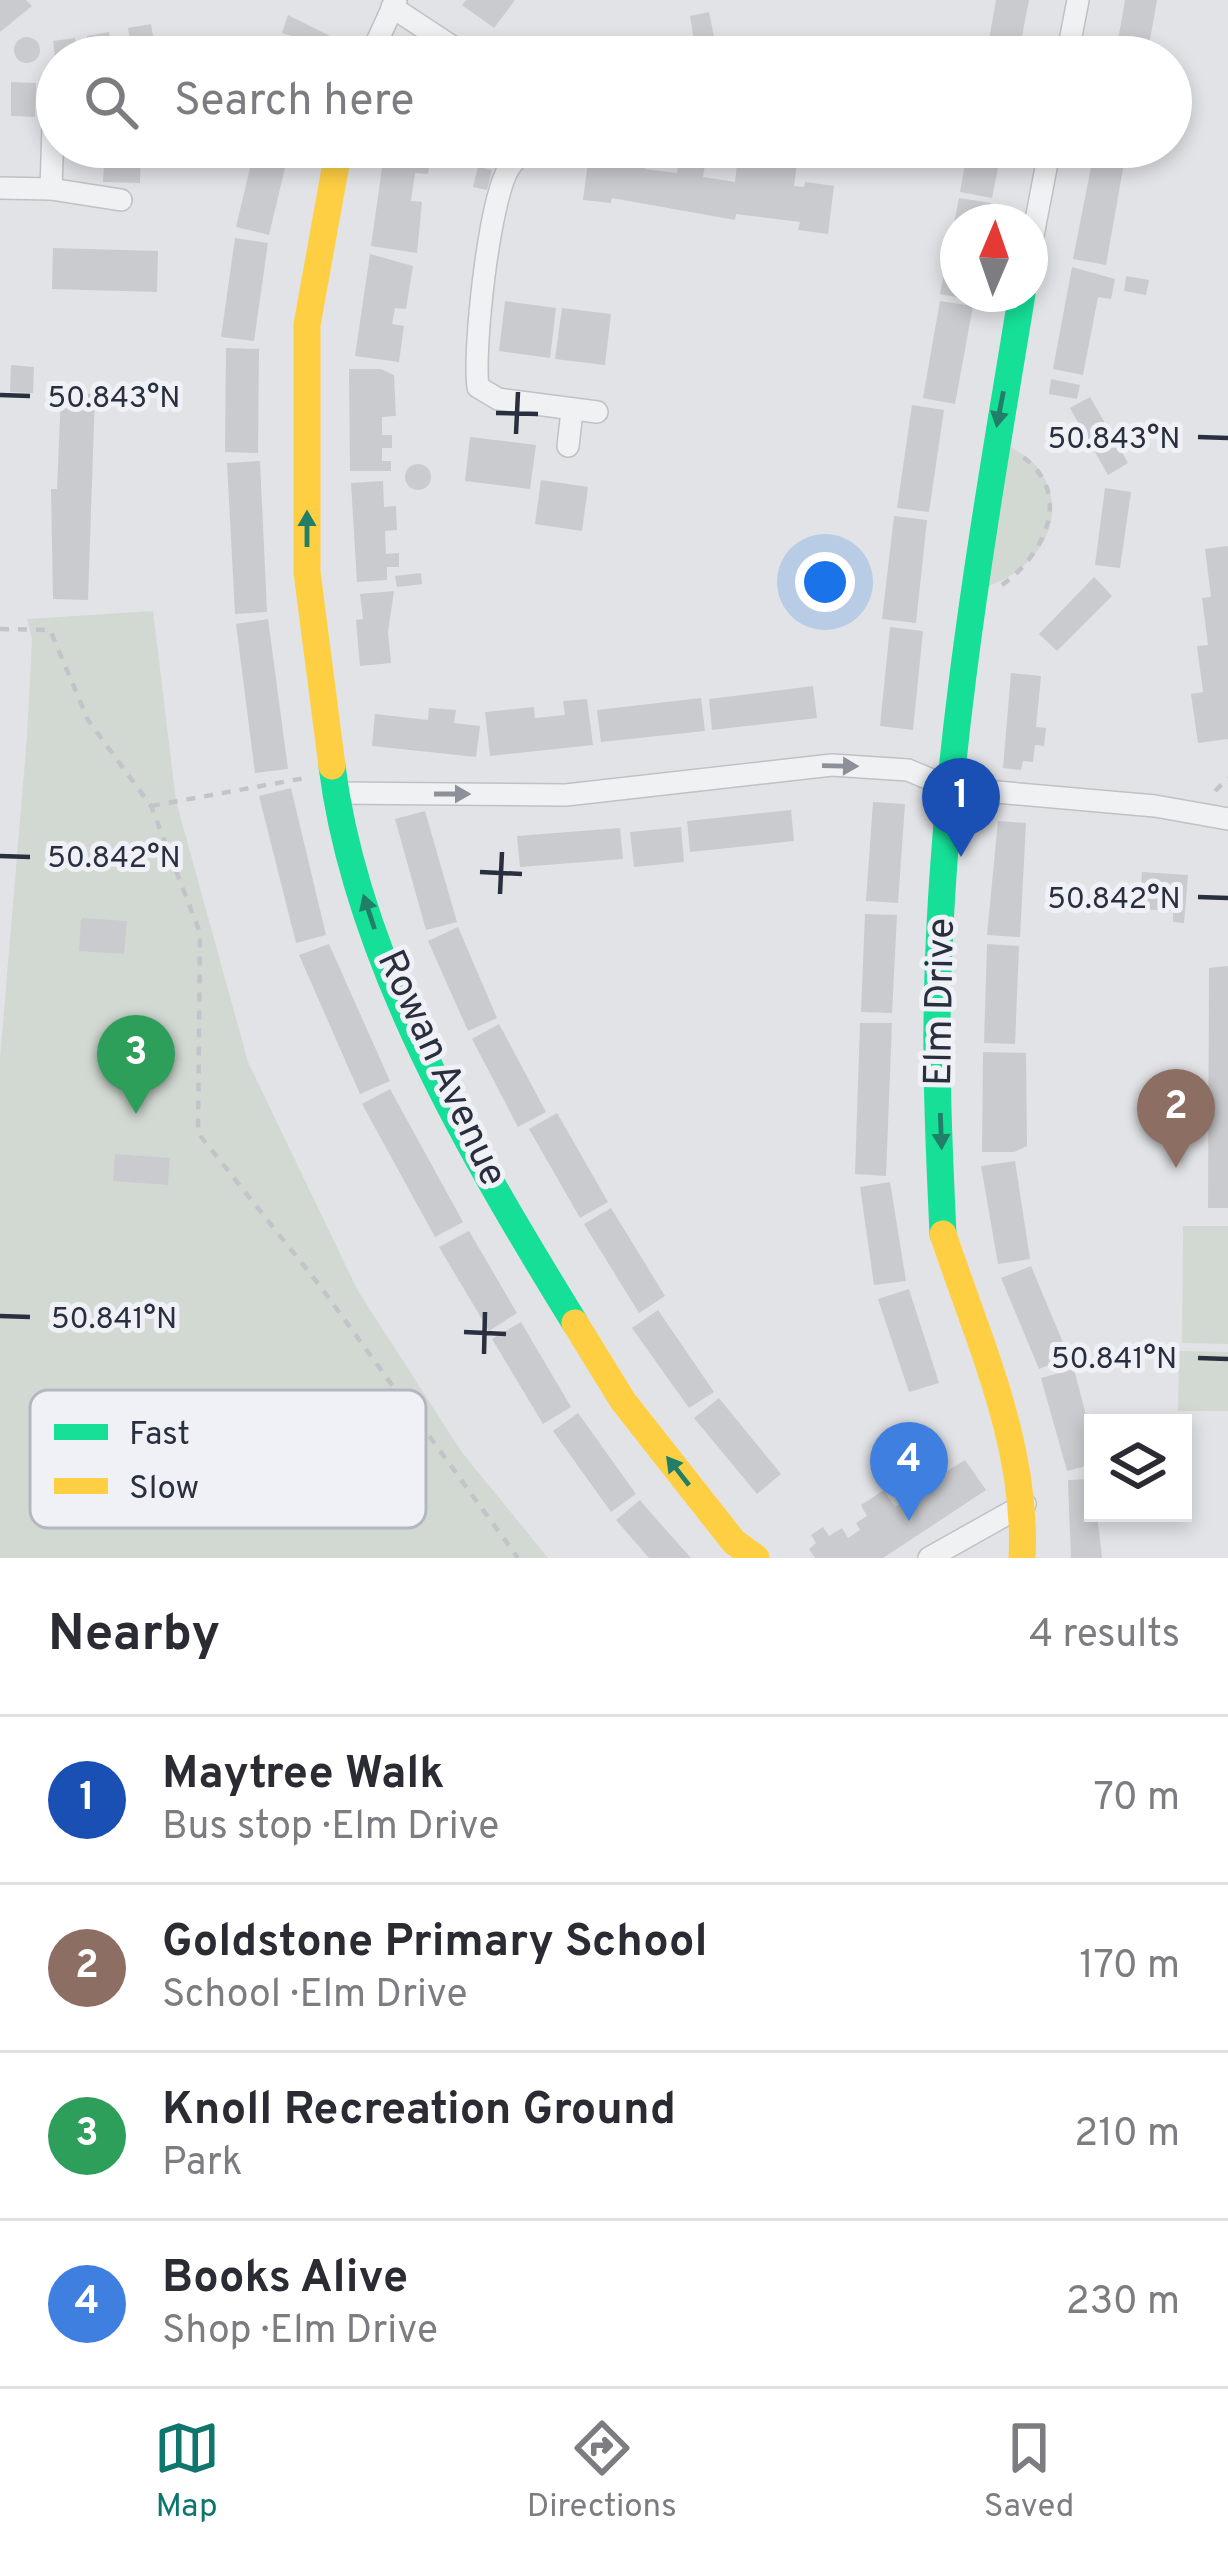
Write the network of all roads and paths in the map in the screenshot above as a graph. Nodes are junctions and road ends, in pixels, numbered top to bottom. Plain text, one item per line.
1 (1078, 0) edge
2 (394, 3) edge
3 (379, 36) edge
4 (439, 36) edge
5 (1071, 36) edge
6 (52, 168) edge
7 (335, 168) edge
8 (509, 168) edge
9 (1046, 168) edge
10 (0, 188) edge
11 (51, 189) junction
12 (121, 200) dead end
13 (1039, 204) edge
14 (1018, 312) edge
15 (572, 411) junction
16 (597, 412) dead end
17 (994, 436) junction
18 (568, 446) dead end
19 (973, 589) junction
20 (0, 629) edge
21 (334, 783) junction
22 (951, 788) junction
23 (151, 806) junction
24 (1228, 819) edge
25 (396, 1390) edge
26 (426, 1432) edge
27 (1025, 1504) junction
28 (518, 1558) edge
29 (756, 1558) edge
30 (929, 1558) edge
31 (1022, 1558) edge

1 - 5 street
2 - 3 street
2 - 4 street
6 - 11 street
21 -> 7 street, Rowan Avenue
8 - 15 street
9 - 13 street
10 - 11 street
11 - 12 street
14 -> 17 street, Elm Drive
15 - 16 street
15 - 18 street
17 - 19 street, Elm Drive
17 - 19 path
19 - 22 street, Elm Drive
20 - 23 path
21 -> 22 street
21 - 23 path
29 -> 21 street, Rowan Avenue
22 - 24 street
22 -> 27 street, Elm Drive
23 - 25 path
26 - 28 path
27 - 30 street
27 - 31 street, Elm Drive

